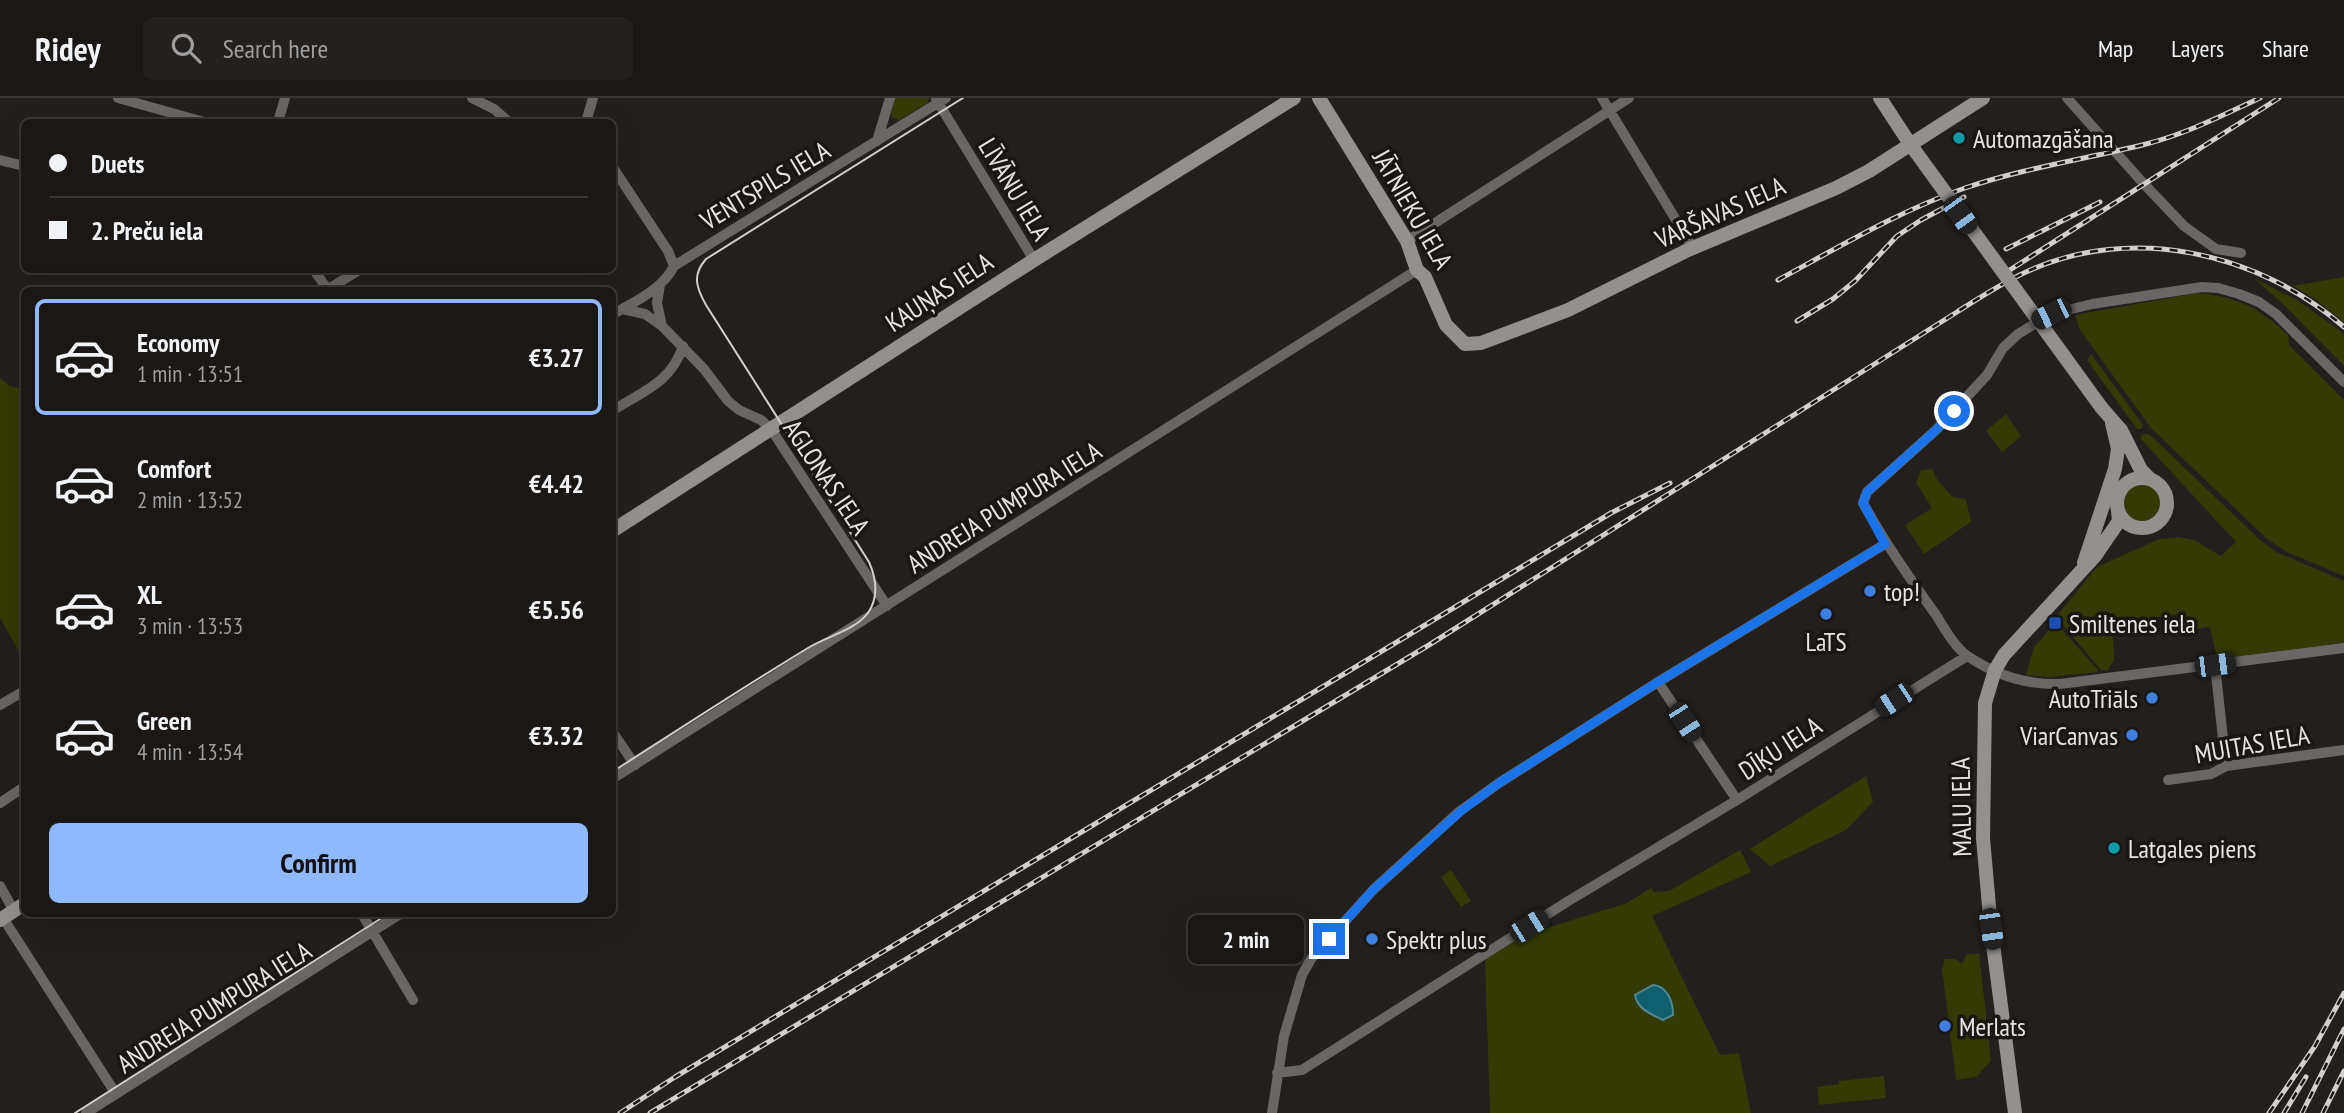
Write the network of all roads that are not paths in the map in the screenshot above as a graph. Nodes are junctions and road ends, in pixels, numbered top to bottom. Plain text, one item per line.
1 (118, 98) edge
2 (285, 98) edge
3 (472, 98) edge
4 (593, 98) edge
5 (890, 98) edge
6 (1294, 98) edge
7 (1319, 98) edge
8 (1602, 98) edge
9 (1629, 98) edge
10 (1880, 98) edge
11 (1983, 98) edge
12 (2067, 98) edge
13 (940, 100) edge
14 (1610, 110) junction
15 (193, 119) edge
16 (279, 119) edge
17 (506, 119) edge
18 (587, 119) edge
19 (877, 141) junction
20 (1910, 144) junction
21 (0, 160) edge
22 (21, 165) edge
23 (616, 172) edge
24 (1407, 241) junction
25 (1693, 248) junction
26 (2241, 253) dead end
27 (1034, 260) junction
28 (674, 266) junction
29 (1417, 270) junction
30 (354, 273) edge
31 (660, 285) junction
32 (332, 287) edge
33 (617, 312) edge
34 (662, 326) junction
35 (1465, 344) joint
36 (683, 346) junction
37 (2344, 382) edge
38 (2101, 407) junction
39 (616, 408) edge
40 (2112, 423) junction
41 (771, 429) junction
42 (2149, 478) junction
43 (2127, 482) junction
44 (2118, 511) junction
45 (2135, 527) junction
46 (616, 528) edge
47 (1885, 544) junction
48 (2095, 556) junction
49 (2082, 568) junction
50 (887, 606) junction
51 (2344, 648) edge
52 (1967, 656) junction
53 (2215, 665) junction
54 (1995, 670) junction
55 (1658, 682) junction
56 (21, 693) edge
57 (0, 705) edge
58 (616, 738) edge
59 (2344, 750) edge
60 (635, 765) junction
61 (2226, 766) junction
62 (616, 777) edge
63 (2168, 780) dead end
64 (21, 789) edge
65 (1737, 800) junction
66 (0, 803) edge
67 (0, 886) edge
68 (10, 913) edge
69 (364, 917) edge
70 (395, 917) edge
71 (372, 931) junction
72 (413, 1000) dead end
73 (1277, 1073) junction
74 (116, 1094) junction
75 (86, 1113) edge
76 (1272, 1113) edge
77 (2015, 1113) edge

1 - 15 street
2 - 16 street
3 - 17 street
4 - 18 street
5 - 19 street
6 - 27 street, KAUŅAS IELA
7 - 24 street, JĀTNIEKU IELA
8 - 14 street
9 - 14 street
10 - 20 street
11 - 20 street, VARŠAVAS IELA
12 - 26 street
13 - 19 street, VENTSPILS IELA
13 - 27 street, LĪVĀNU IELA
14 - 24 street
14 - 25 street
19 - 28 street, VENTSPILS IELA
20 - 25 street, VARŠAVAS IELA
20 - 38 street, bridge
21 - 22 street
23 - 28 street
24 - 29 street, JĀTNIEKU IELA
25 - 35 street, VARŠAVAS IELA
27 - 41 street, KAUŅAS IELA
28 - 31 street, VENTSPILS IELA
29 - 35 street, JĀTNIEKU IELA
29 - 50 street, ANDREJA PUMPURA IELA
30 - 32 street
31 - 33 street, VENTSPILS IELA
31 - 34 street
33 - 34 street, AGLONAS IELA
34 - 36 street, AGLONAS IELA
36 - 39 street
36 - 41 street, AGLONAS IELA
37 - 47 street
38 - 40 street
38 - 42 street
40 - 43 street
40 - 49 street
41 - 46 street, KAUŅAS IELA
41 - 50 street, AGLONAS IELA
42 - 43 street
42 - 45 street
43 - 44 street
44 - 45 street
44 - 48 street
45 - 48 street
47 - 52 street
47 - 55 street
48 - 49 street
49 - 54 street
50 - 60 street, ANDREJA PUMPURA IELA
51 - 53 street
52 - 54 street
52 - 65 street, DĪĶU IELA
53 - 54 street
53 - 61 street
54 - 77 street, MALU IELA
55 - 65 street, DĪĶU IELA
55 - 73 street
56 - 57 street
58 - 60 street
59 - 61 street, MUITAS IELA
60 - 62 street, ANDREJA PUMPURA IELA
61 - 63 street, MUITAS IELA
64 - 66 street
65 - 73 street
67 - 68 street
68 - 74 street
69 - 71 street
70 - 71 street, ANDREJA PUMPURA IELA
71 - 72 street
71 - 74 street, ANDREJA PUMPURA IELA
73 - 76 street
74 - 75 street, ANDREJA PUMPURA IELA

